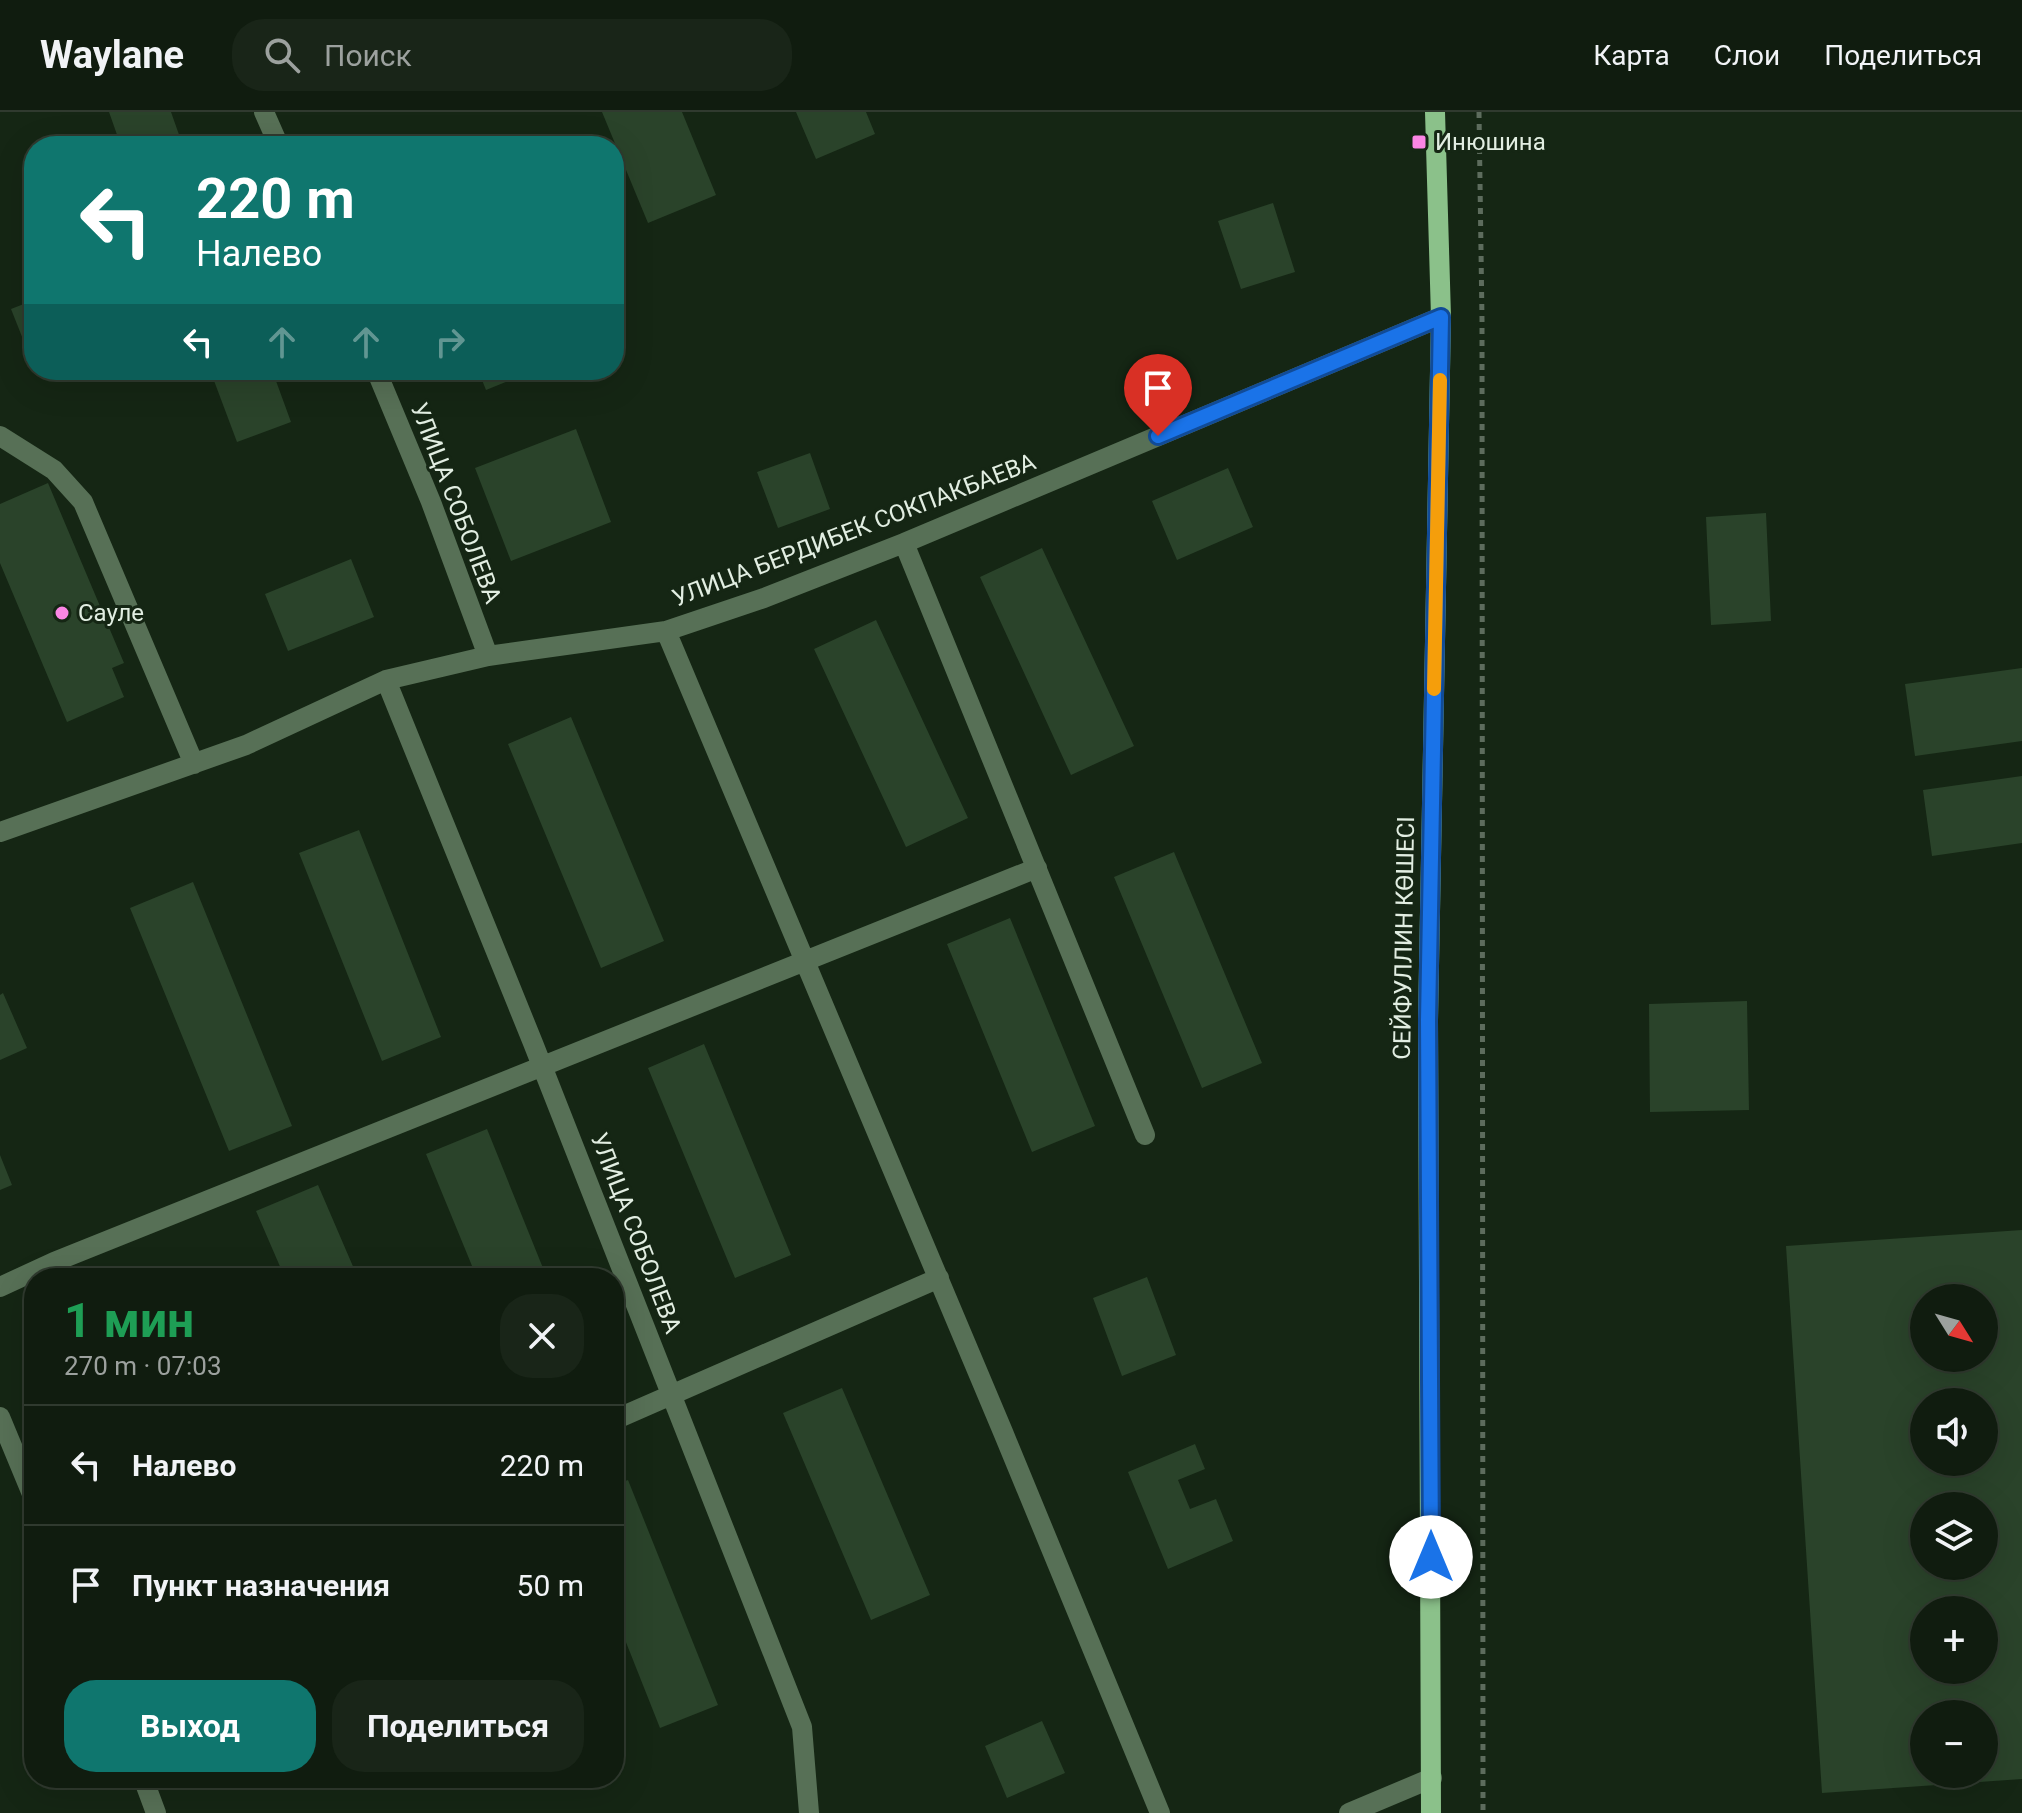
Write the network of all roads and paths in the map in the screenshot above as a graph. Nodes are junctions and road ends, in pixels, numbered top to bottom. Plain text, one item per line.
1 (264, 112) edge
2 (1435, 112) edge
3 (1479, 112) edge
4 (275, 136) edge
5 (1441, 317) junction
6 (380, 380) edge
7 (0, 436) edge
8 (904, 543) junction
9 (666, 631) junction
10 (488, 656) junction
11 (386, 680) junction
12 (194, 764) junction
13 (0, 832) edge
14 (1037, 868) junction
15 (806, 962) junction
16 (542, 1066) junction
17 (1145, 1135) dead end
18 (41, 1268) edge
19 (621, 1268) edge
20 (624, 1274) edge
21 (24, 1276) edge
22 (939, 1278) junction
23 (0, 1287) edge
24 (671, 1394) junction
25 (624, 1415) edge
26 (0, 1417) edge
27 (24, 1475) edge
28 (1432, 1778) junction
29 (147, 1788) edge
30 (156, 1813) edge
31 (809, 1813) edge
32 (1160, 1813) edge
33 (1349, 1813) edge
34 (1431, 1813) edge
35 (1483, 1813) edge

1 - 4 street
2 - 5 main road, СЕЙФУЛЛИН КӨШЕСІ
3 - 35 path
5 - 8 street, УЛИЦА БЕРДИБЕК СОКПАКБАЕВА
5 - 28 main road, СЕЙФУЛЛИН КӨШЕСІ
6 - 10 street, УЛИЦА СОБОЛЕВА
7 - 12 street
8 - 9 street, УЛИЦА БЕРДИБЕК СОКПАКБАЕВА
8 - 14 street
9 - 10 street, УЛИЦА БЕРДИБЕК СОКПАКБАЕВА
9 - 15 street
10 - 11 street, УЛИЦА БЕРДИБЕК СОКПАКБАЕВА
11 - 12 street, УЛИЦА БЕРДИБЕК СОКПАКБАЕВА
11 - 16 street, УЛИЦА СОБОЛЕВА
12 - 13 street, УЛИЦА БЕРДИБЕК СОКПАКБАЕВА
14 - 15 street
14 - 17 street
15 - 16 street
15 - 22 street
16 - 18 street
16 - 19 street, УЛИЦА СОБОЛЕВА
20 - 24 street, УЛИЦА СОБОЛЕВА
21 - 23 street
22 - 24 street
22 - 32 street
24 - 25 street
24 - 31 street, УЛИЦА СОБОЛЕВА
26 - 27 street
28 - 33 street
28 - 34 main road, СЕЙФУЛЛИН КӨШЕСІ
29 - 30 street

